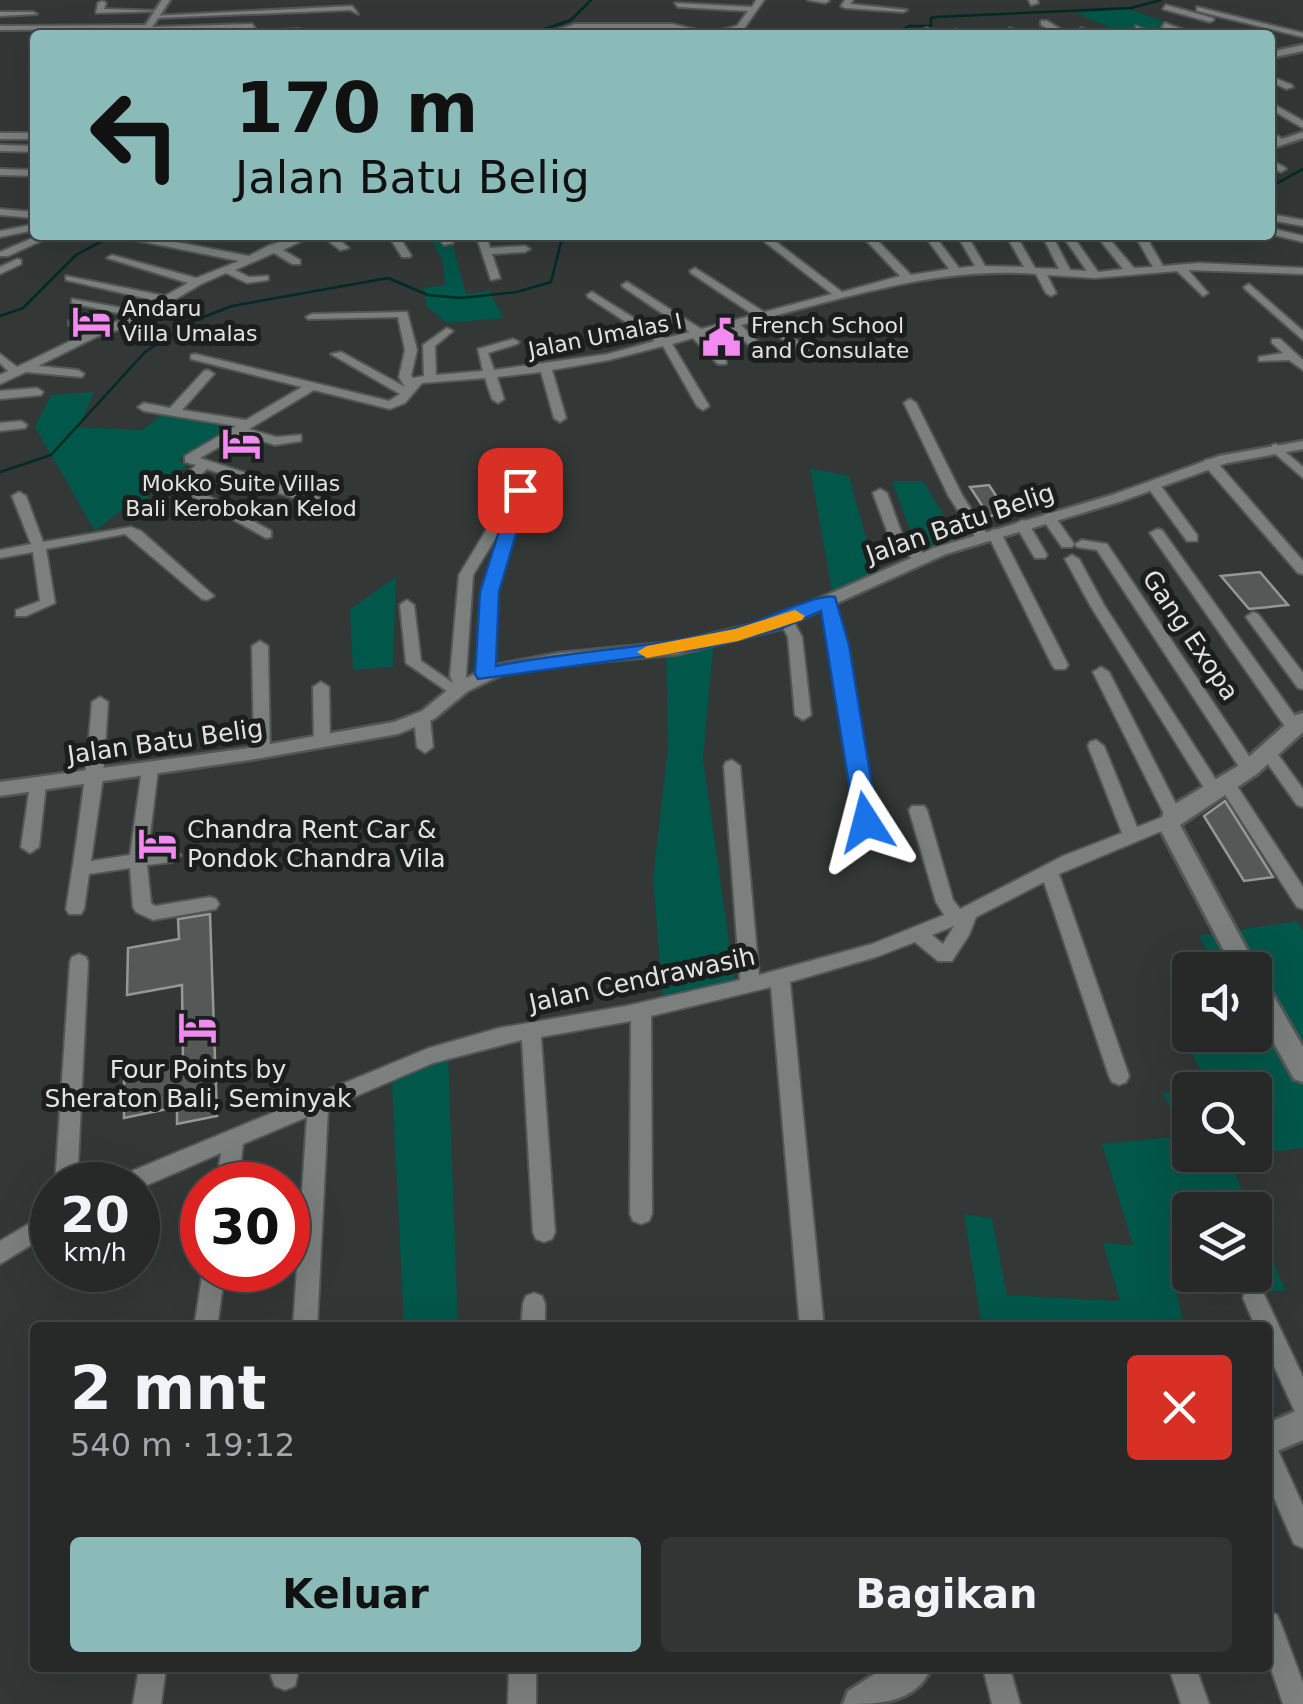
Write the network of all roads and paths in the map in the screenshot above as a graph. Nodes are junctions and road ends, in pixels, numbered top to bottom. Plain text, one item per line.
1 (812, 0) edge
2 (894, 0) edge
3 (102, 2) edge
4 (825, 2) edge
5 (847, 3) edge
6 (678, 5) dead end
7 (902, 5) edge
8 (161, 8) edge
9 (352, 8) dead end
10 (756, 8) edge
11 (1166, 8) dead end
12 (1200, 10) dead end
13 (0, 14) edge
14 (33, 14) dead end
15 (688, 14) dead end
16 (1216, 21) junction
17 (1044, 24) dead end
18 (0, 25) edge
19 (1165, 25) dead end
20 (252, 26) dead end
21 (1202, 26) dead end
22 (1139, 28) dead end
23 (76, 30) edge
24 (147, 30) edge
25 (167, 30) edge
26 (563, 30) edge
27 (613, 30) edge
28 (637, 30) edge
29 (690, 30) edge
30 (734, 30) edge
31 (1056, 30) edge
32 (1143, 30) edge
33 (1177, 30) edge
34 (1246, 30) edge
35 (1303, 35) edge
36 (1275, 39) edge
37 (1303, 47) edge
38 (1275, 54) edge
39 (1275, 80) edge
40 (1288, 87) dead end
41 (1275, 109) edge
42 (1303, 124) edge
43 (1303, 135) edge
44 (0, 136) edge
45 (30, 136) edge
46 (1276, 144) edge
47 (0, 148) edge
48 (30, 150) edge
49 (0, 162) edge
50 (30, 162) edge
51 (1275, 166) edge
52 (1281, 169) dead end
53 (0, 172) edge
54 (30, 173) edge
55 (20, 183) dead end
56 (30, 184) edge
57 (0, 212) edge
58 (30, 214) edge
59 (1275, 217) edge
60 (1303, 223) edge
61 (30, 228) edge
62 (1275, 231) edge
63 (0, 234) edge
64 (1303, 239) edge
65 (37, 240) edge
66 (148, 240) edge
67 (292, 240) edge
68 (333, 240) edge
69 (396, 240) edge
70 (483, 240) edge
71 (768, 240) edge
72 (871, 240) edge
73 (933, 240) edge
74 (965, 240) edge
75 (1014, 240) edge
76 (1050, 240) edge
77 (1071, 240) edge
78 (1104, 240) edge
79 (1143, 240) edge
80 (272, 248) junction
81 (344, 248) dead end
82 (525, 248) dead end
83 (489, 251) junction
84 (406, 255) dead end
85 (112, 258) dead end
86 (246, 259) junction
87 (296, 262) dead end
88 (1179, 267) junction
89 (981, 268) junction
90 (226, 269) junction
91 (1160, 270) junction
92 (0, 271) edge
93 (695, 271) dead end
94 (956, 271) junction
95 (1035, 271) junction
96 (1303, 271) edge
97 (1132, 272) junction
98 (1066, 274) junction
99 (1095, 274) junction
100 (70, 278) dead end
101 (264, 278) dead end
102 (495, 278) dead end
103 (908, 278) junction
104 (197, 282) junction
105 (627, 285) dead end
106 (1249, 287) dead end
107 (1051, 293) dead end
108 (1203, 293) dead end
109 (592, 295) dead end
110 (842, 297) junction
111 (164, 299) junction
112 (76, 301) dead end
113 (761, 314) junction
114 (140, 315) junction
115 (312, 317) dead end
116 (73, 323) dead end
117 (733, 324) junction
118 (447, 331) dead end
119 (94, 334) junction
120 (700, 336) junction
121 (1303, 336) edge
122 (1276, 341) dead end
123 (513, 342) dead end
124 (667, 344) junction
125 (337, 354) dead end
126 (764, 354) dead end
127 (806, 354) dead end
128 (1292, 356) junction
129 (0, 357) edge
130 (196, 357) dead end
131 (1263, 359) dead end
132 (722, 362) dead end
133 (1303, 366) edge
134 (546, 369) junction
135 (20, 370) junction
136 (78, 374) dead end
137 (208, 374) dead end
138 (492, 375) junction
139 (430, 378) junction
140 (0, 380) edge
141 (310, 387) junction
142 (408, 388) junction
143 (37, 392) dead end
144 (0, 395) edge
145 (498, 399) dead end
146 (910, 403) dead end
147 (702, 406) dead end
148 (144, 407) dead end
149 (173, 412) junction
150 (560, 418) dead end
151 (158, 421) dead end
152 (21, 425) dead end
153 (0, 427) edge
154 (238, 429) junction
155 (297, 438) dead end
156 (1303, 445) edge
157 (1276, 448) junction
158 (1210, 463) junction
159 (204, 465) junction
160 (526, 471) dead end
161 (1303, 474) edge
162 (1153, 485) junction
163 (880, 493) dead end
164 (501, 495) dead end
165 (18, 496) dead end
166 (314, 500) dead end
167 (1048, 517) junction
168 (1022, 524) junction
169 (1157, 533) dead end
170 (266, 534) dead end
171 (988, 535) junction
172 (1192, 538) dead end
173 (40, 548) junction
174 (1074, 549) junction
175 (0, 554) edge
176 (1040, 555) dead end
177 (920, 558) junction
178 (1303, 570) edge
179 (207, 596) dead end
180 (828, 601) junction
181 (407, 605) dead end
182 (21, 613) dead end
183 (1253, 618) dead end
184 (786, 620) junction
185 (260, 646) dead end
186 (1060, 664) dead end
187 (1100, 672) dead end
188 (485, 674) junction
189 (1303, 684) edge
190 (321, 687) dead end
191 (458, 689) junction
192 (100, 702) dead end
193 (802, 715) dead end
194 (422, 718) junction
195 (1299, 724) edge
196 (322, 742) junction
197 (1096, 746) dead end
198 (424, 747) dead end
199 (262, 752) junction
200 (1268, 753) junction
201 (732, 766) dead end
202 (150, 769) junction
203 (1249, 769) junction
204 (95, 777) junction
205 (38, 785) junction
206 (1221, 788) junction
207 (0, 790) edge
208 (1303, 801) edge
209 (918, 810) dead end
210 (1172, 818) junction
211 (866, 822) dead end
212 (1130, 834) junction
213 (30, 847) dead end
214 (172, 855) dead end
215 (138, 858) junction
216 (80, 869) junction
217 (1049, 872) junction
218 (1303, 902) edge
219 (210, 904) dead end
220 (75, 909) dead end
221 (962, 916) junction
222 (919, 935) junction
223 (1236, 952) edge
224 (79, 962) dead end
225 (780, 976) junction
226 (750, 985) junction
227 (641, 1010) junction
228 (1272, 1016) edge
229 (531, 1032) junction
230 (1303, 1071) edge
231 (1119, 1076) dead end
232 (318, 1103) junction
233 (234, 1136) junction
234 (67, 1162) edge
235 (230, 1162) edge
236 (160, 1169) edge
237 (640, 1214) dead end
238 (544, 1232) dead end
239 (30, 1234) edge
240 (0, 1253) edge
241 (211, 1292) edge
242 (1254, 1298) dead end
243 (206, 1322) edge
244 (306, 1322) edge
245 (811, 1322) edge
246 (1265, 1322) edge
247 (1272, 1337) edge
248 (1303, 1404) edge
249 (1303, 1424) edge
250 (1272, 1437) edge
251 (1272, 1466) edge
252 (1303, 1535) edge
253 (1272, 1635) edge
254 (151, 1672) edge
255 (523, 1672) edge
256 (908, 1672) edge
257 (998, 1672) edge
258 (1185, 1672) edge
259 (147, 1704) edge
260 (522, 1704) edge
261 (860, 1704) edge
262 (1006, 1704) edge
263 (1195, 1704) edge
264 (1297, 1704) edge

1 - 4 street
2 - 7 street
3 - 8 street
5 - 7 street
6 - 10 street
8 - 9 street
8 - 24 street
10 - 15 street
10 - 30 street
11 - 16 street
12 - 35 street
13 - 14 street
16 - 21 street
16 - 34 street
17 - 31 street
18 - 23 street
19 - 33 street
20 - 25 street
22 - 32 street
26 - 27 street
28 - 29 street
36 - 37 street
37 - 38 street
39 - 40 street
41 - 42 street
43 - 46 street
44 - 45 street
47 - 48 street
49 - 50 street
51 - 52 street
53 - 54 street
55 - 56 street
57 - 58 street
59 - 60 street
61 - 63 street
62 - 64 street
65 - 92 street
66 - 86 street
67 - 80 street
68 - 81 street
69 - 84 street
70 - 83 street
71 - 110 street
72 - 103 street
73 - 94 street
74 - 89 street
75 - 95 street
76 - 98 street
77 - 99 street
78 - 97 street
79 - 91 street
80 - 86 street
80 - 87 street
82 - 83 street
83 - 102 street
85 - 104 street
86 - 90 street
88 - 91 street, Jalan Umalas I
88 - 96 street, Jalan Umalas I
88 - 108 street
89 - 94 street, Jalan Umalas I
89 - 95 street, Jalan Umalas I
90 - 101 street
90 - 104 street
91 - 97 street, Jalan Umalas I
93 - 113 street
94 - 103 street, Jalan Umalas I
95 - 98 street, Jalan Umalas I
95 - 107 street
97 - 99 street, Jalan Umalas I
98 - 99 street, Jalan Umalas I
100 - 111 street
103 - 110 street, Jalan Umalas I
104 - 111 street
105 - 120 street
106 - 121 street
109 - 124 street
110 - 113 street, Jalan Umalas I
111 - 114 street
112 - 114 street
113 - 117 street, Jalan Umalas I
113 - 127 street
114 - 119 street
115 - 142 street
116 - 119 street
117 - 120 street, Jalan Umalas I
117 - 126 street
118 - 139 street
119 - 135 street
120 - 124 street, Jalan Umalas I
120 - 132 street
122 - 128 street
123 - 138 street
124 - 134 street, Jalan Umalas I
124 - 147 street
125 - 142 street
128 - 131 street
128 - 133 street
129 - 135 street
130 - 141 street, Jalan Umalas I
134 - 138 street, Jalan Umalas I
134 - 150 street
135 - 136 street
135 - 140 street
137 - 149 street
138 - 139 street, Jalan Umalas I
138 - 145 street
139 - 142 street, Jalan Umalas I
141 - 142 street, Jalan Umalas I
141 - 154 street
143 - 144 street
146 - 171 street
148 - 149 street
149 - 154 street
151 - 154 street
152 - 153 street
154 - 155 street
154 - 159 street
156 - 157 street, Jalan Batu Belig
157 - 158 street, Jalan Batu Belig
157 - 161 street
158 - 162 street, Jalan Batu Belig
158 - 178 street
159 - 166 street
159 - 170 street
160 - 188 street
162 - 167 street, Jalan Batu Belig
162 - 172 street
163 - 177 street
164 - 191 street
165 - 173 street
167 - 168 street, Jalan Batu Belig
167 - 174 street
168 - 171 street, Jalan Batu Belig
168 - 176 street
169 - 195 street
171 - 177 street, Jalan Batu Belig
171 - 186 street
173 - 175 street
173 - 179 street
173 - 182 street
174 - 203 street, Gang Exopa
174 - 206 street
177 - 180 street, Jalan Batu Belig
180 - 184 street, Jalan Batu Belig
180 - 211 street
181 - 191 street
183 - 189 street
184 - 188 street, Jalan Batu Belig
184 - 193 street
185 - 199 street
187 - 210 street
188 - 191 street, Jalan Batu Belig
190 - 196 street
191 - 194 street, Jalan Batu Belig
192 - 204 street
194 - 196 street, Jalan Batu Belig
194 - 198 street
195 - 200 main road
196 - 199 street, Jalan Batu Belig
197 - 212 street
199 - 202 street, Jalan Batu Belig
200 - 203 main road
200 - 208 street
201 - 226 street
202 - 204 street, Jalan Batu Belig
202 - 215 street
203 - 206 main road
204 - 205 street, Jalan Batu Belig
204 - 216 street
205 - 207 street, Jalan Batu Belig
205 - 213 street
206 - 210 main road
206 - 218 street
209 - 221 street
210 - 212 street, Jalan Cendrawasih
210 - 223 main road
212 - 217 street, Jalan Cendrawasih
214 - 215 street
215 - 216 street
215 - 219 street
216 - 220 street
217 - 221 street, Jalan Cendrawasih
217 - 231 street
221 - 222 street, Jalan Cendrawasih
221 - 222 street
222 - 225 street, Jalan Cendrawasih
224 - 234 street
225 - 226 street, Jalan Cendrawasih
225 - 245 street
226 - 227 street, Jalan Cendrawasih
227 - 229 street, Jalan Cendrawasih
227 - 237 street
228 - 230 main road
229 - 232 street, Jalan Cendrawasih
229 - 238 street
232 - 233 street, Jalan Cendrawasih
232 - 244 street
233 - 235 street
233 - 236 street, Jalan Cendrawasih
239 - 240 street
241 - 243 street
242 - 246 street
247 - 248 street
249 - 250 main road
251 - 252 street
253 - 264 street
254 - 259 street
255 - 260 street
256 - 261 main road
257 - 262 street
258 - 263 street

